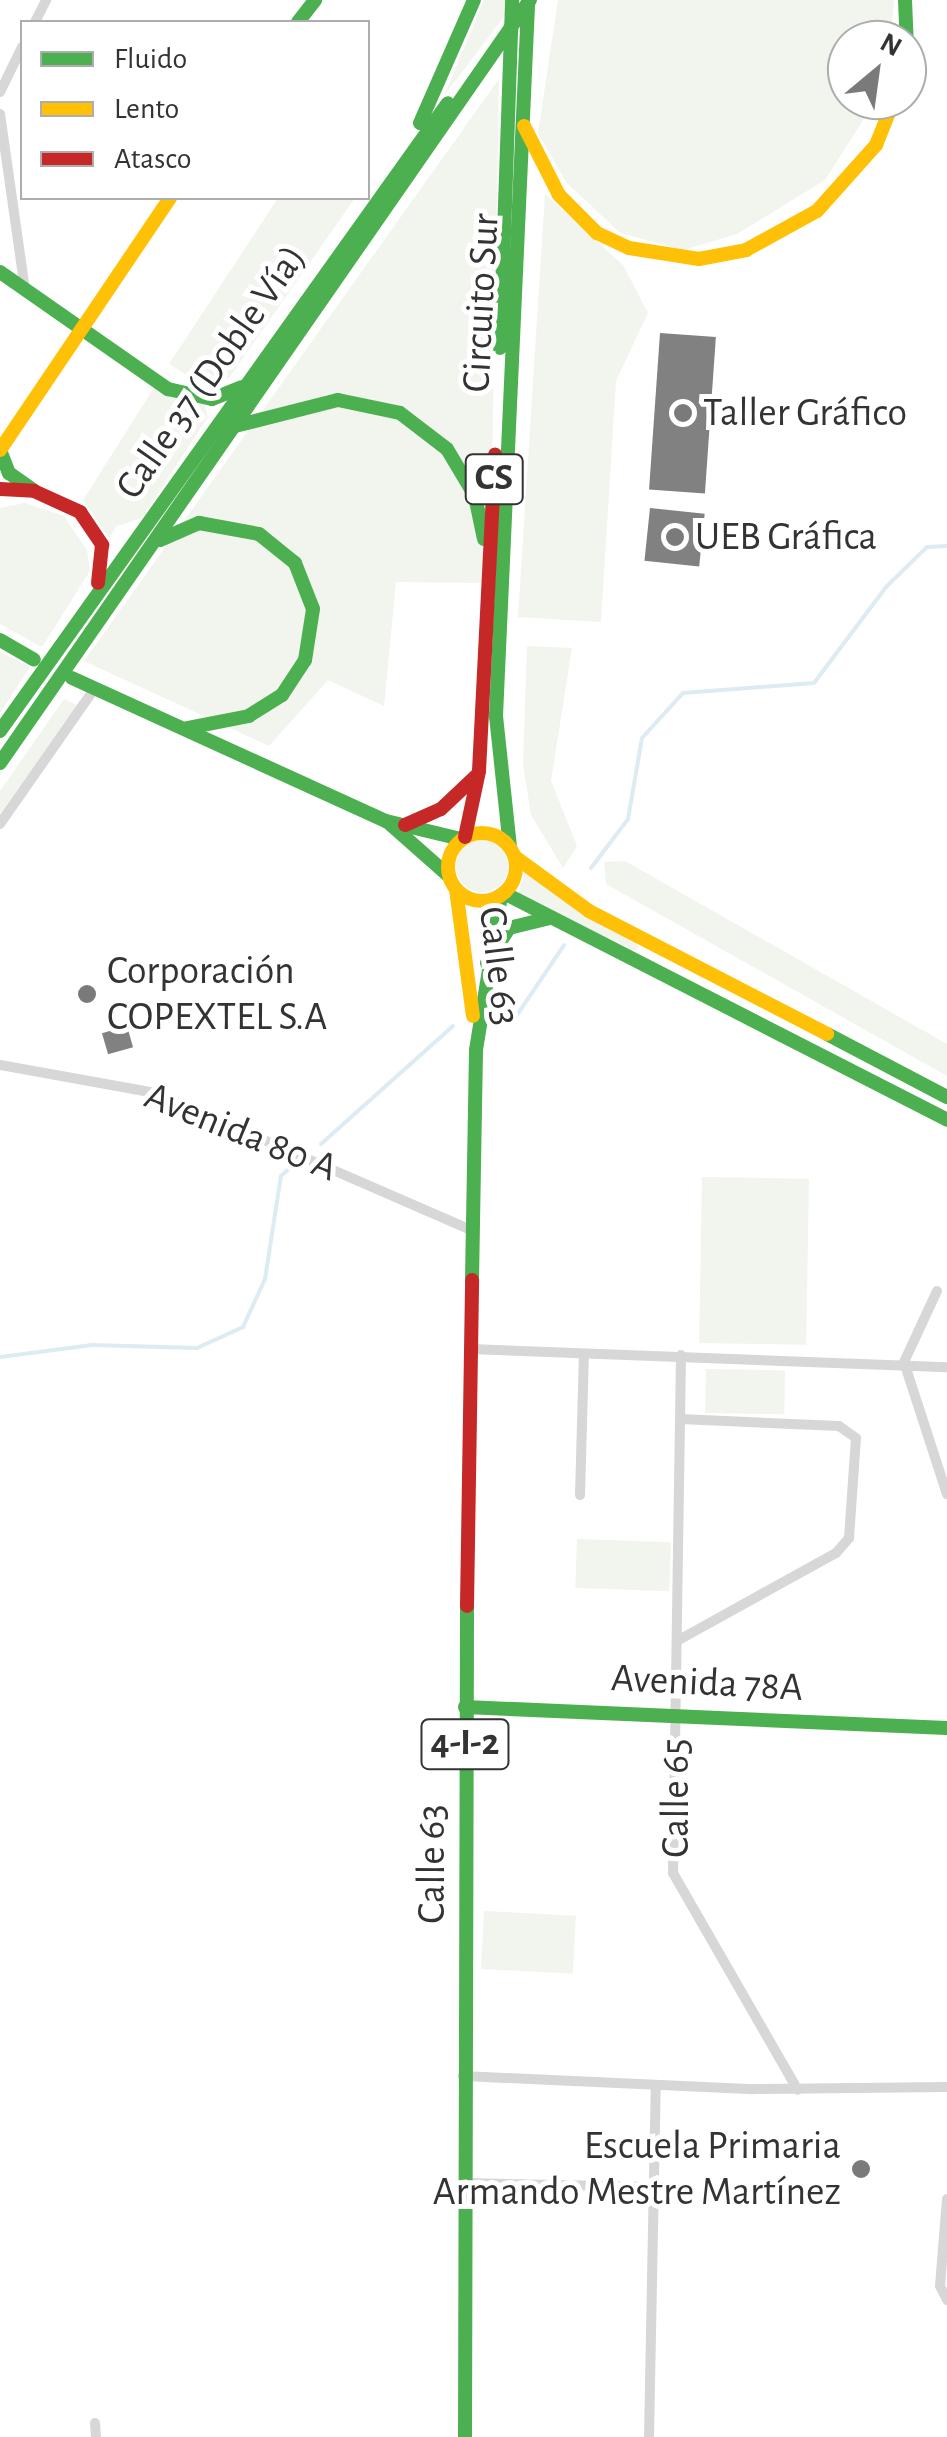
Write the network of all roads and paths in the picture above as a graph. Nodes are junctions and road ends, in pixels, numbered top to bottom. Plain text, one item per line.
1 (315, 0) edge
2 (474, 0) edge
3 (512, 0) edge
4 (529, 0) edge
5 (300, 20) edge
6 (501, 42) junction
7 (20, 51) edge
8 (0, 92) edge
9 (0, 114) edge
10 (522, 120) junction
11 (886, 120) edge
12 (395, 169) junction
13 (169, 200) edge
14 (0, 272) edge
15 (25, 290) junction
16 (80, 328) junction
17 (241, 387) junction
18 (234, 426) junction
19 (0, 450) edge
20 (0, 490) edge
21 (34, 491) junction
22 (148, 550) junction
23 (490, 568) junction
24 (95, 594) junction
25 (0, 640) edge
26 (34, 660) dead end
27 (72, 678) dead end
28 (94, 688) junction
29 (188, 728) junction
30 (0, 731) edge
31 (0, 763) edge
32 (479, 771) junction
33 (500, 773) junction
34 (386, 820) junction
35 (0, 824) edge
36 (405, 825) junction
37 (463, 838) junction
38 (512, 852) junction
39 (452, 882) junction
40 (549, 884) junction
41 (502, 894) junction
42 (554, 918) junction
43 (488, 962) junction
44 (476, 1050) junction
45 (0, 1065) edge
46 (947, 1097) edge
47 (947, 1120) edge
48 (474, 1231) junction
49 (936, 1291) dead end
50 (470, 1349) junction
51 (584, 1354) junction
52 (681, 1354) junction
53 (904, 1362) junction
54 (947, 1367) edge
55 (680, 1419) junction
56 (947, 1494) edge
57 (580, 1495) dead end
58 (677, 1641) junction
59 (465, 1707) junction
60 (676, 1713) junction
61 (947, 1728) edge
62 (463, 2076) junction
63 (656, 2085) junction
64 (947, 2087) edge
65 (798, 2090) junction
66 (947, 2102) edge
67 (464, 2183) junction
68 (654, 2187) junction
69 (947, 2198) edge
70 (947, 2300) edge
71 (95, 2423) dead end
72 (96, 2437) edge
73 (465, 2437) edge
74 (650, 2437) edge

1 - 5 main road
2 - 12 main road
3 - 23 main road, Circuito Sur / CS
4 - 6 main road
4 - 10 main road, Circuito Sur / CS
6 - 12 main road, Calle 37 (Doble Vía)
6 - 18 main road, Calle 37 (Doble Vía)
7 - 8 street
9 - 15 street
10 - 11 main road
10 - 33 main road, Circuito Sur / CS
12 - 17 main road, Calle 37 (Doble Vía)
13 - 16 main road
14 - 15 main road
15 - 16 main road
16 - 17 main road
16 - 19 main road
17 - 24 main road, Calle 37 (Doble Vía)
18 - 22 main road, Calle 37 (Doble Vía)
18 - 23 main road
19 - 21 main road
20 - 21 main road
21 - 24 main road
22 - 29 main road
22 - 31 main road, Calle 37 (Doble Vía)
23 - 32 main road, Circuito Sur / CS
24 - 30 main road, Calle 37 (Doble Vía)
25 - 26 main road
27 - 28 main road
28 - 29 main road
28 - 35 street
29 - 34 main road
32 - 36 main road
32 - 37 main road, Circuito Sur / CS
33 - 38 main road, Circuito Sur / CS
33 - 40 main road
34 - 36 main road
34 - 39 main road
36 - 37 main road
37 - 38 main road
37 - 39 main road, CS
38 - 40 main road
38 - 41 main road, CS
39 - 41 main road
39 - 44 main road, Calle 63 / 4-I-2
40 - 46 main road
41 - 42 main road
41 - 43 main road, Calle 63 / 4-I-2
42 - 43 main road
42 - 47 main road
43 - 44 main road, Calle 63 / 4-I-2
44 - 48 main road, Calle 63 / 4-I-2
45 - 48 street, Avenida 80 A
48 - 50 main road, Calle 63 / 4-I-2
49 - 53 street
50 - 51 street
50 - 59 main road, Calle 63 / 4-I-2
51 - 52 street
51 - 57 street
52 - 53 street
52 - 55 street, Calle 65
53 - 54 street
53 - 56 street
55 - 58 street, Calle 65
55 - 58 street
58 - 60 street, Calle 65
59 - 60 main road, Avenida 78A
59 - 62 main road, Calle 63 / 4-I-2
60 - 61 main road, Avenida 78A
60 - 65 street, Calle 65
62 - 63 street
62 - 67 main road, Calle 63 / 4-I-2
63 - 65 street
63 - 68 street
64 - 65 street
64 - 66 street
67 - 68 street
67 - 73 main road, Calle 63 / 4-I-2
68 - 74 street
69 - 70 street
71 - 72 street

